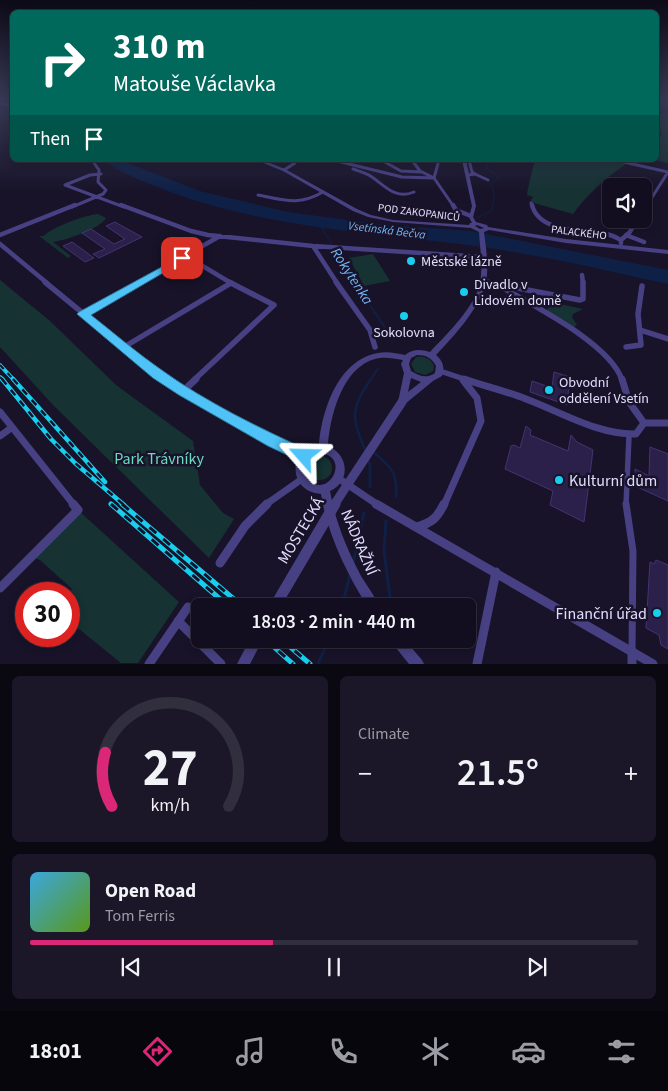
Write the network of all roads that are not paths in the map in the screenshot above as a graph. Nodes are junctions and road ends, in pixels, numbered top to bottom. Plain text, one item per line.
1 (94, 162) edge
2 (263, 162) edge
3 (294, 162) edge
4 (340, 162) edge
5 (385, 162) edge
6 (414, 162) edge
7 (438, 162) edge
8 (465, 162) edge
9 (470, 162) edge
10 (624, 162) edge
11 (346, 164) junction
12 (284, 170) junction
13 (422, 172) junction
14 (668, 172) edge
15 (101, 174) junction
16 (475, 174) junction
17 (468, 175) junction
18 (92, 177) junction
19 (434, 178) junction
20 (488, 180) dead end
21 (98, 182) junction
22 (323, 192) junction
23 (414, 192) dead end
24 (258, 194) dead end
25 (97, 197) junction
26 (652, 197) edge
27 (531, 203) dead end
28 (471, 216) junction
29 (473, 225) junction
30 (487, 228) junction
31 (631, 228) edge
32 (481, 231) junction
33 (0, 235) edge
34 (626, 235) junction
35 (220, 236) junction
36 (621, 240) junction
37 (644, 242) dead end
38 (0, 244) edge
39 (313, 246) junction
40 (622, 247) junction
41 (668, 252) edge
42 (483, 254) junction
43 (186, 256) junction
44 (582, 275) dead end
45 (483, 281) junction
46 (231, 283) junction
47 (496, 284) junction
48 (642, 286) dead end
49 (83, 314) junction
50 (640, 330) junction
51 (668, 339) edge
52 (124, 347) junction
53 (626, 347) dead end
54 (376, 351) junction
55 (431, 355) junction
56 (406, 358) junction
57 (440, 371) junction
58 (408, 373) junction
59 (430, 379) junction
60 (461, 379) junction
61 (183, 391) junction
62 (402, 402) junction
63 (0, 412) edge
64 (644, 422) junction
65 (668, 423) edge
66 (11, 428) junction
67 (0, 436) edge
68 (629, 436) junction
69 (324, 449) junction
70 (304, 456) junction
71 (338, 478) junction
72 (302, 479) junction
73 (325, 488) junction
74 (416, 527) junction
75 (220, 563) dead end
76 (496, 572) junction
77 (0, 588) edge
78 (280, 598) edge
79 (368, 598) edge
80 (188, 607) dead end
81 (178, 621) junction
82 (252, 648) edge
83 (404, 648) edge
84 (632, 651) junction
85 (149, 664) edge
86 (221, 664) edge
87 (243, 664) edge
88 (418, 664) edge
89 (477, 664) edge
90 (632, 664) edge
91 (653, 664) edge

1 - 15 street
2 - 12 street, POD ZAKOPANICŮ
3 - 12 street
4 - 11 street
5 - 13 street
6 - 13 street
7 - 19 street
8 - 17 street
9 - 16 street
10 - 14 street
11 - 19 street
11 - 23 street
12 - 22 street, POD ZAKOPANICŮ
13 - 19 street
14 - 26 street
15 - 18 street
15 - 21 street
16 - 17 street
16 - 20 street
17 - 28 street
18 - 21 street
18 - 25 street
19 - 28 street
21 - 25 street
22 - 24 street
22 - 29 street, POD ZAKOPANICŮ
25 - 33 street
25 - 35 street
27 - 36 street
28 - 29 street
29 - 30 street, PALACKÉHO
29 - 32 street
30 - 32 street
30 - 40 street, PALACKÉHO
31 - 34 street
32 - 42 street
34 - 36 street
34 - 37 street
35 - 39 street
35 - 43 street
36 - 40 street
38 - 49 street
39 - 42 street
39 - 54 street
40 - 41 street, PALACKÉHO
42 - 45 street
43 - 46 street
43 - 49 street
44 - 47 street
45 - 47 street
45 - 55 street
46 - 52 street
46 - 61 street
47 - 64 street
48 - 50 street
49 - 52 street
50 - 51 street
50 - 53 street
52 - 61 street
54 - 56 street
54 - 69 street
55 - 56 street
55 - 57 street
56 - 58 street
57 - 59 street
57 - 60 street
58 - 59 street
58 - 62 street
59 - 62 street, MOSTECKÁ
60 - 68 street
60 - 74 street
61 - 70 street
62 - 78 street, MOSTECKÁ, bridge
63 - 66 street
64 - 65 street
64 - 68 street
66 - 67 street
66 - 77 street
68 - 84 street
69 - 70 street
69 - 71 street
70 - 72 street
71 - 73 street
71 - 74 street
72 - 73 street
72 - 75 street
73 - 79 street, NÁDRAŽNÍ
74 - 76 street
76 - 84 street
76 - 89 street
80 - 81 street
81 - 85 street
81 - 86 street
82 - 87 street
83 - 88 street
84 - 90 street
84 - 91 street

